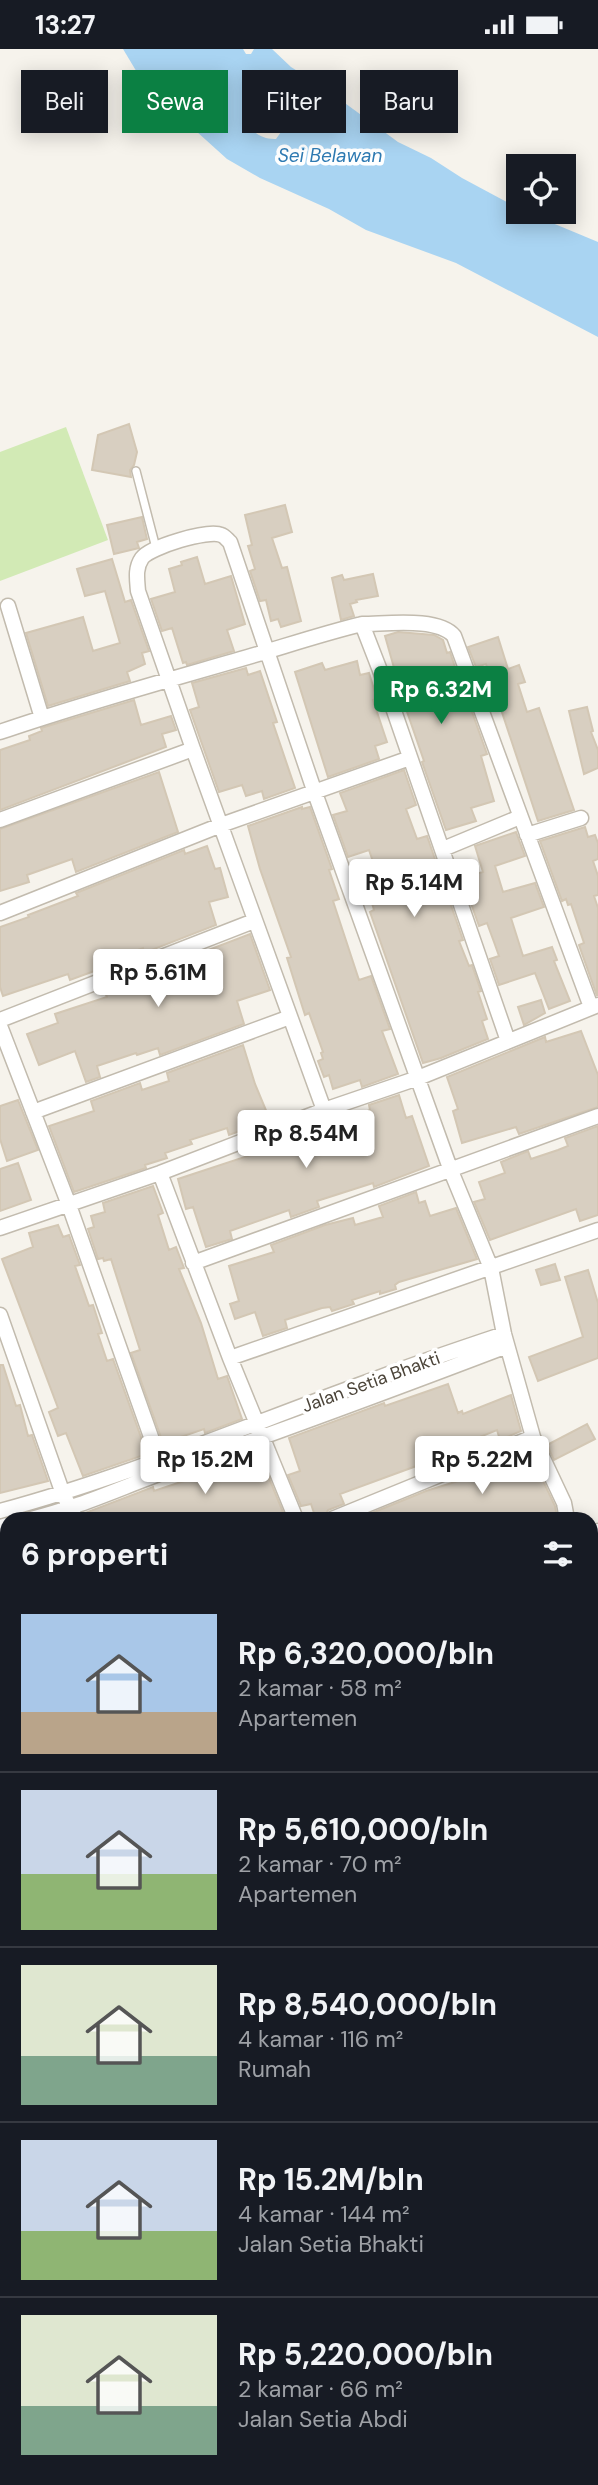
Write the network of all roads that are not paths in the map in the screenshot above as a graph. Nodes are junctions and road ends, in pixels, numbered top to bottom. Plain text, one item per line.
1 (136, 471) dead end
2 (156, 548) junction
3 (8, 606) dead end
4 (362, 624) junction
5 (266, 652) junction
6 (169, 678) junction
7 (42, 718) junction
8 (0, 732) edge
9 (192, 749) junction
10 (410, 758) junction
11 (314, 793) junction
12 (520, 817) junction
13 (581, 818) dead end
14 (0, 820) edge
15 (221, 825) junction
16 (527, 835) junction
17 (443, 849) junction
18 (0, 913) edge
19 (254, 921) junction
20 (595, 1006) edge
21 (290, 1017) junction
22 (0, 1020) edge
23 (0, 1026) edge
24 (508, 1041) junction
25 (5, 1054) edge
26 (418, 1078) junction
27 (324, 1110) junction
28 (33, 1112) junction
29 (598, 1116) edge
30 (451, 1171) junction
31 (160, 1173) junction
32 (69, 1205) junction
33 (0, 1228) edge
34 (598, 1230) edge
35 (193, 1263) junction
36 (491, 1268) junction
37 (0, 1315) edge
38 (506, 1340) junction
39 (230, 1358) junction
40 (377, 1378) junction
41 (381, 1394) junction
42 (259, 1432) junction
43 (533, 1437) junction
44 (162, 1467) junction
45 (63, 1494) junction
46 (0, 1511) edge
47 (73, 1512) edge
48 (78, 1512) edge
49 (293, 1512) edge
50 (349, 1512) edge
51 (566, 1512) edge

1 - 2 lane
2 - 5 street
2 - 6 street
3 - 7 street
4 - 5 street
4 - 10 street
4 - 12 street
5 - 6 street
5 - 11 street
6 - 7 street
6 - 9 street
7 - 8 street
9 - 14 street
9 - 15 street
10 - 11 street
10 - 17 street
11 - 15 street
11 - 26 street
12 - 16 street
12 - 17 street
13 - 16 street
15 - 18 street
15 - 19 street
16 - 20 street
17 - 24 street
19 - 21 street
19 - 22 street
20 - 24 street
21 - 27 street
21 - 28 street
23 - 25 street
24 - 26 street
25 - 28 street
26 - 27 street
26 - 30 street
27 - 31 street
28 - 32 street
29 - 30 street
30 - 35 street
30 - 36 street
31 - 32 street
31 - 35 street
32 - 33 street
32 - 44 street
34 - 36 street
35 - 39 street
36 - 38 street
36 - 39 street
37 - 45 street
38 - 40 street, Jalan Setia Bhakti
38 - 41 street, Jalan Setia Bhakti
38 - 43 street
39 - 42 street
40 - 41 street
40 - 42 street, Jalan Setia Bhakti
41 - 42 street, Jalan Setia Bhakti
42 - 44 street, Jalan Setia Bhakti
42 - 49 street
43 - 50 street
43 - 51 street
44 - 45 street, Jalan Setia Bhakti
44 - 48 street, Jalan Setia Bhakti
45 - 46 street, Jalan Setia Bhakti
45 - 47 street

